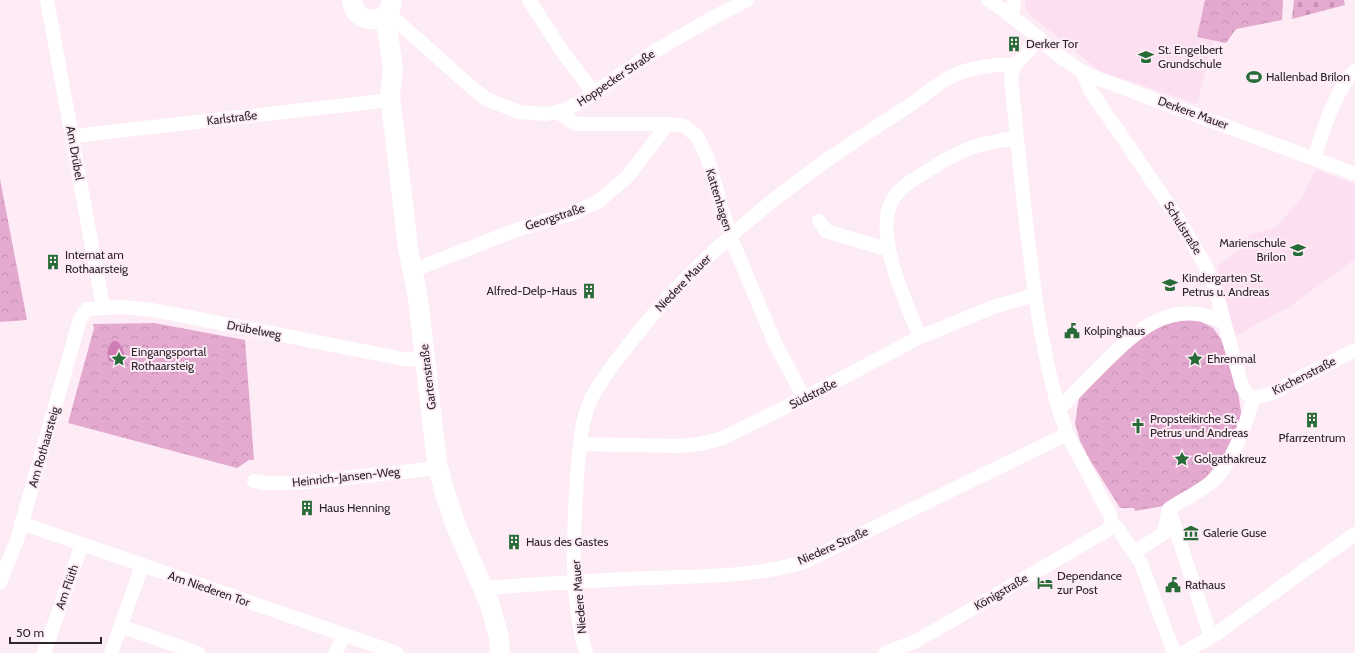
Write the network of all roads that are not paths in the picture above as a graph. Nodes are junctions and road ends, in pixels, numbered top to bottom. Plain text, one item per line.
1 (47, 0) edge
2 (529, 0) edge
3 (747, 0) edge
4 (988, 0) edge
5 (1014, 0) edge
6 (349, 2) edge
7 (384, 12) edge
8 (1012, 16) junction
9 (417, 38) junction
10 (1040, 38) junction
11 (391, 48) junction
12 (1015, 65) junction
13 (1355, 70) edge
14 (1082, 71) junction
15 (594, 93) junction
16 (390, 96) junction
17 (556, 112) junction
18 (668, 124) junction
19 (72, 136) junction
20 (1017, 138) junction
21 (1314, 158) junction
22 (1355, 174) edge
23 (819, 221) dead end
24 (730, 236) junction
25 (889, 250) junction
26 (414, 270) junction
27 (1035, 295) junction
28 (103, 307) junction
29 (84, 311) joint
30 (1223, 322) junction
31 (920, 337) junction
32 (1355, 350) edge
33 (426, 360) junction
34 (804, 398) junction
35 (1253, 398) junction
36 (1059, 410) junction
37 (1066, 434) junction
38 (580, 444) junction
39 (439, 468) junction
40 (254, 480) dead end
41 (1169, 509) junction
42 (22, 523) junction
43 (1112, 524) junction
44 (1355, 534) edge
45 (82, 544) junction
46 (1135, 552) junction
47 (142, 566) junction
48 (576, 581) junction
49 (0, 582) edge
50 (484, 588) junction
51 (120, 626) junction
52 (344, 636) junction
53 (1211, 637) junction
54 (44, 653) edge
55 (111, 653) edge
56 (198, 653) edge
57 (335, 653) edge
58 (397, 653) edge
59 (500, 653) edge
60 (586, 653) edge
61 (885, 653) edge
62 (1174, 653) edge
63 (1183, 653) edge

1 - 19 street, Am Drübel
2 - 15 street
3 - 15 street, Hoppecker Straße
4 - 8 street, Derkere Mauer
5 - 8 street
6 - 7 street
7 - 9 street, Hoppecker Straße
7 - 11 street, Gartenstraße
7 - 16 street, Gartenstraße
8 - 10 street, Derkere Mauer
9 - 11 street
9 - 17 street, Hoppecker Straße
10 - 12 street
10 - 14 street, Derkere Mauer
11 - 16 street, Gartenstraße
12 - 20 street
12 - 24 street, Niedere Mauer
13 - 21 street
14 - 21 street, Derkere Mauer
14 - 30 street, Schulstraße
15 - 17 street, Hoppecker Straße
16 - 19 street, Karlstraße
16 - 26 street, Gartenstraße
17 - 18 street, Kattenhagen
18 - 24 street, Kattenhagen
18 - 26 street, Georgstraße
19 - 28 street, Am Drübel
20 - 25 street
20 - 27 street
21 - 22 street, Derkere Mauer
23 - 25 street
24 - 34 street, Kattenhagen
24 - 38 street, Niedere Mauer
25 - 31 street
26 - 33 street, Gartenstraße
27 - 31 street, Südstraße
27 - 36 street
28 - 29 street, Drübelweg
28 - 33 street, Drübelweg
29 - 42 street, Am Rothaarsteig
30 - 35 street, Schulstraße
30 - 36 street
31 - 34 street, Südstraße
32 - 35 street, Kirchenstraße
33 - 39 street, Gartenstraße
34 - 38 street, Südstraße
35 - 41 street
36 - 37 street
37 - 43 street
37 - 48 street, Niedere Straße
38 - 48 street, Niedere Mauer
39 - 40 street, Heinrich-Jansen-Weg
39 - 50 street, Gartenstraße
41 - 46 street
41 - 53 street
42 - 45 street, Am Niederen Tor
42 - 49 street, Am Rothaarsteig
43 - 46 street
43 - 61 street, Königstraße
44 - 53 street
45 - 47 street, Am Niederen Tor
45 - 54 street, Am Flüth
46 - 62 street
47 - 51 street
47 - 52 street, Am Niederen Tor
48 - 50 street, Niedere Straße
48 - 60 street, Niedere Mauer
50 - 59 street, Gartenstraße
51 - 55 street
51 - 56 street
52 - 57 street
52 - 58 street, Am Niederen Tor
53 - 63 street

